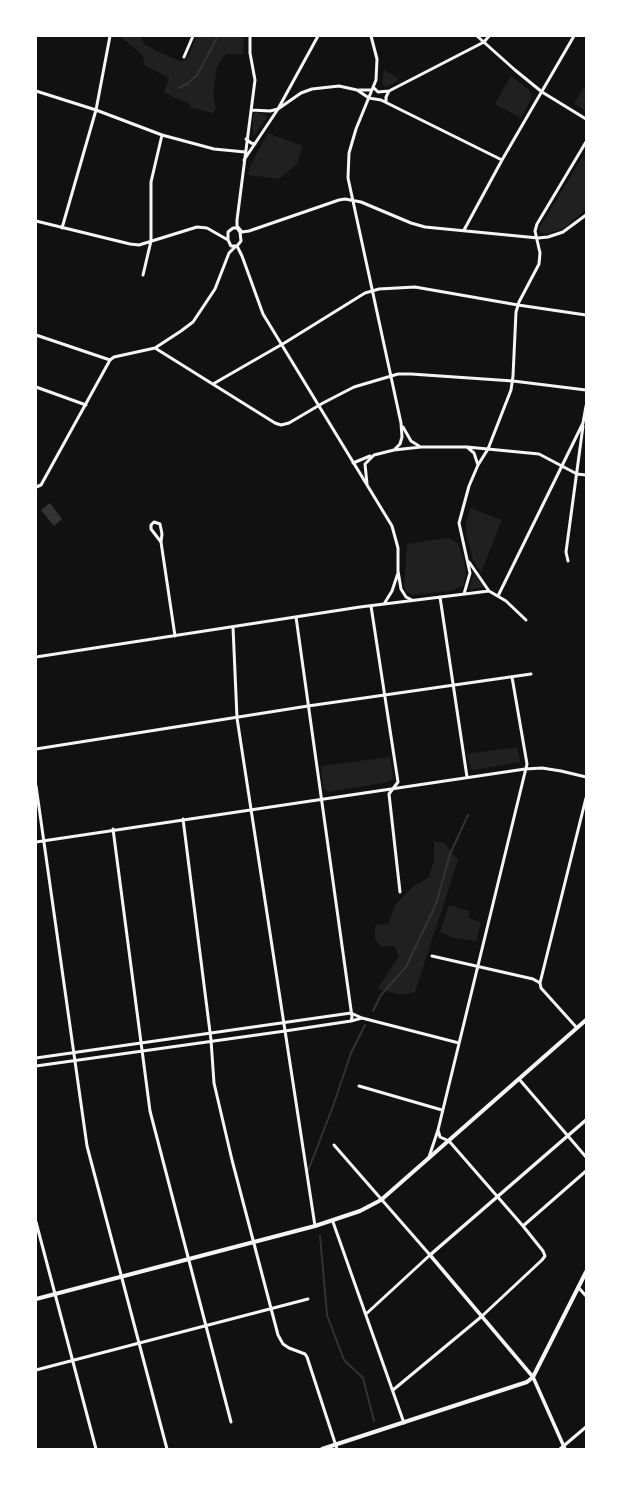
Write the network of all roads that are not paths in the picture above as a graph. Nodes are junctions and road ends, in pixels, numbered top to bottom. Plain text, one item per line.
1 (193, 36) edge
2 (250, 36) edge
3 (318, 36) edge
4 (371, 36) edge
5 (477, 36) edge
6 (488, 36) edge
7 (574, 36) edge
8 (109, 37) edge
9 (484, 42) junction
10 (184, 57) dead end
11 (373, 89) junction
12 (357, 90) junction
13 (36, 91) edge
14 (389, 91) junction
15 (542, 92) junction
16 (369, 98) junction
17 (381, 100) junction
18 (386, 103) junction
19 (366, 106) junction
20 (278, 109) junction
21 (96, 110) junction
22 (251, 110) junction
23 (586, 119) edge
24 (162, 135) junction
25 (246, 139) junction
26 (586, 142) edge
27 (255, 144) junction
28 (245, 152) junction
29 (244, 160) junction
30 (502, 160) junction
31 (352, 200) junction
32 (586, 215) edge
33 (237, 220) junction
34 (36, 222) edge
35 (62, 228) junction
36 (230, 229) junction
37 (240, 230) junction
38 (464, 230) junction
39 (538, 238) junction
40 (151, 241) junction
41 (228, 242) junction
42 (236, 246) junction
43 (229, 253) junction
44 (142, 275) dead end
45 (372, 291) junction
46 (518, 305) junction
47 (586, 315) edge
48 (36, 335) edge
49 (282, 345) junction
50 (155, 348) junction
51 (110, 360) junction
52 (390, 375) junction
53 (513, 381) junction
54 (213, 384) junction
55 (36, 387) edge
56 (586, 390) edge
57 (86, 405) junction
58 (318, 406) junction
59 (586, 406) edge
60 (401, 423) junction
61 (583, 423) junction
62 (421, 447) junction
63 (467, 447) junction
64 (488, 448) junction
65 (394, 450) junction
66 (374, 455) junction
67 (353, 463) junction
68 (478, 465) junction
69 (562, 465) junction
70 (577, 474) junction
71 (586, 475) edge
72 (37, 487) edge
73 (368, 488) junction
74 (161, 542) junction
75 (468, 560) junction
76 (568, 561) dead end
77 (398, 571) junction
78 (489, 591) junction
79 (464, 594) junction
80 (498, 596) junction
81 (440, 597) junction
82 (412, 600) junction
83 (383, 604) junction
84 (371, 606) junction
85 (296, 617) junction
86 (526, 620) dead end
87 (233, 627) junction
88 (175, 636) junction
89 (36, 657) edge
90 (531, 674) dead end
91 (512, 677) junction
92 (453, 685) junction
93 (385, 695) junction
94 (308, 706) junction
95 (238, 718) junction
96 (36, 749) edge
97 (525, 769) junction
98 (467, 777) junction
99 (586, 777) edge
100 (36, 786) edge
101 (393, 789) junction
102 (586, 798) edge
103 (320, 799) junction
104 (252, 809) junction
105 (183, 819) junction
106 (113, 829) junction
107 (44, 840) junction
108 (36, 842) edge
109 (400, 892) dead end
110 (432, 956) dead end
111 (477, 966) junction
112 (540, 983) junction
113 (351, 1013) junction
114 (362, 1018) junction
115 (586, 1020) edge
116 (351, 1021) junction
117 (284, 1022) junction
118 (577, 1028) junction
119 (285, 1031) junction
120 (210, 1033) junction
121 (211, 1042) junction
122 (141, 1043) junction
123 (459, 1043) junction
124 (142, 1052) junction
125 (75, 1053) junction
126 (36, 1058) edge
127 (76, 1061) junction
128 (36, 1066) edge
129 (519, 1079) junction
130 (359, 1086) dead end
131 (442, 1110) junction
132 (586, 1120) edge
133 (438, 1130) junction
134 (568, 1136) junction
135 (449, 1141) junction
136 (334, 1145) dead end
137 (586, 1157) edge
138 (428, 1159) junction
139 (586, 1171) edge
140 (497, 1196) junction
141 (381, 1200) junction
142 (36, 1222) edge
143 (333, 1222) junction
144 (315, 1226) junction
145 (523, 1226) junction
146 (254, 1242) junction
147 (430, 1256) junction
148 (188, 1260) junction
149 (586, 1272) edge
150 (122, 1277) junction
151 (578, 1287) junction
152 (55, 1294) junction
153 (586, 1296) edge
154 (36, 1299) edge
155 (308, 1299) dead end
156 (270, 1309) junction
157 (366, 1314) junction
158 (482, 1317) junction
159 (205, 1325) junction
160 (140, 1343) junction
161 (73, 1361) junction
162 (36, 1370) edge
163 (533, 1377) junction
164 (393, 1390) junction
165 (230, 1422) dead end
166 (404, 1423) junction
167 (586, 1427) edge
168 (336, 1447) edge
169 (563, 1448) edge
170 (96, 1449) edge
171 (167, 1449) edge
172 (322, 1449) edge

1 - 10 street
2 - 22 street
3 - 20 street
4 - 11 street
5 - 9 street
6 - 9 street
7 - 15 street
8 - 21 street
9 - 14 street
9 - 15 street
11 - 12 street
11 - 14 street
11 - 16 street
12 - 16 street
12 - 20 street
13 - 21 street
14 - 18 street
15 - 23 street
15 - 30 street
16 - 17 street
16 - 19 street
17 - 18 street
17 - 19 street
18 - 30 street
19 - 31 street
20 - 22 street
20 - 27 street
21 - 24 street
21 - 35 street
22 - 25 street
24 - 28 street
24 - 40 street
25 - 27 street
25 - 28 street
26 - 39 street
27 - 29 street
28 - 29 street
29 - 33 street
30 - 38 street
31 - 37 street
31 - 38 street
31 - 45 street
32 - 39 street
33 - 36 street
33 - 37 street
34 - 35 street
35 - 40 street
36 - 37 street
36 - 41 street
37 - 42 street
38 - 39 street
39 - 46 street
40 - 41 street
40 - 44 street
41 - 42 street
41 - 43 street
42 - 43 street
42 - 49 street
43 - 50 street
45 - 46 street
45 - 49 street
45 - 52 street
46 - 47 street
46 - 53 street
48 - 51 street
49 - 54 street
49 - 58 street
50 - 51 street
50 - 54 street
51 - 57 street
52 - 53 street
52 - 58 street
52 - 60 street
53 - 56 street
53 - 64 street
54 - 58 street
55 - 57 street
57 - 72 street
58 - 67 street
59 - 61 street
60 - 62 street
60 - 65 street
61 - 69 street
61 - 70 street
62 - 63 street
62 - 65 street
63 - 64 street
63 - 68 street
64 - 68 street
64 - 69 street
65 - 66 street
66 - 67 street
66 - 73 street
67 - 73 street
68 - 75 street
69 - 70 street
69 - 80 street
70 - 71 street
70 - 76 street
73 - 77 street
74 - 74 street
74 - 88 street
75 - 78 street
75 - 79 street
77 - 82 street
77 - 83 street
78 - 79 street
78 - 80 street
79 - 81 street
80 - 86 street
81 - 82 street
81 - 92 street
82 - 83 street
83 - 84 street
84 - 85 street
84 - 93 street
85 - 87 street
85 - 94 street
87 - 88 street
87 - 95 street
88 - 89 street
90 - 91 street
91 - 92 street
91 - 97 street
92 - 93 street
92 - 98 street
93 - 94 street
93 - 101 street
94 - 95 street
94 - 103 street
95 - 96 street
95 - 104 street
97 - 98 street
97 - 99 street
97 - 111 street
98 - 101 street
100 - 107 street
101 - 103 street
101 - 109 street
102 - 112 street
103 - 104 street
103 - 113 street
104 - 105 street
104 - 117 street
105 - 106 street
105 - 120 street
106 - 107 street
106 - 122 street
107 - 108 street
107 - 125 street
110 - 111 street
111 - 112 street
111 - 123 street
112 - 118 street
113 - 114 street
113 - 116 street
113 - 117 street
114 - 116 street
114 - 123 street
115 - 118 main road
116 - 119 street
117 - 119 street
117 - 120 street
118 - 129 main road
119 - 121 street
119 - 144 street
120 - 121 street
120 - 122 street
121 - 124 street
121 - 146 street
122 - 124 street
122 - 125 street
123 - 131 street
124 - 127 street
124 - 148 street
125 - 126 street
125 - 127 street
127 - 128 street
127 - 150 street
129 - 134 street
129 - 135 main road
130 - 131 street
131 - 133 street
132 - 134 street
133 - 135 street
133 - 138 street
134 - 137 street
134 - 140 street
135 - 138 main road
135 - 140 street
136 - 141 street
138 - 141 main road
139 - 145 street
140 - 145 street
140 - 147 street
141 - 143 main road
141 - 147 street
142 - 152 street
143 - 144 main road
143 - 157 street
144 - 146 main road
145 - 158 street
146 - 148 main road
146 - 156 street
147 - 157 street
147 - 158 street
148 - 150 main road
148 - 159 street
149 - 151 main road
150 - 152 main road
150 - 160 street
151 - 153 street
151 - 163 main road
152 - 154 main road
152 - 161 street
155 - 156 street
156 - 159 street
156 - 168 street
157 - 164 street
158 - 163 street
158 - 164 street
159 - 160 street
159 - 165 street
160 - 161 street
160 - 171 street
161 - 162 street
161 - 170 street
163 - 166 main road
163 - 169 street
164 - 166 street
166 - 168 main road
167 - 169 street
168 - 172 main road

